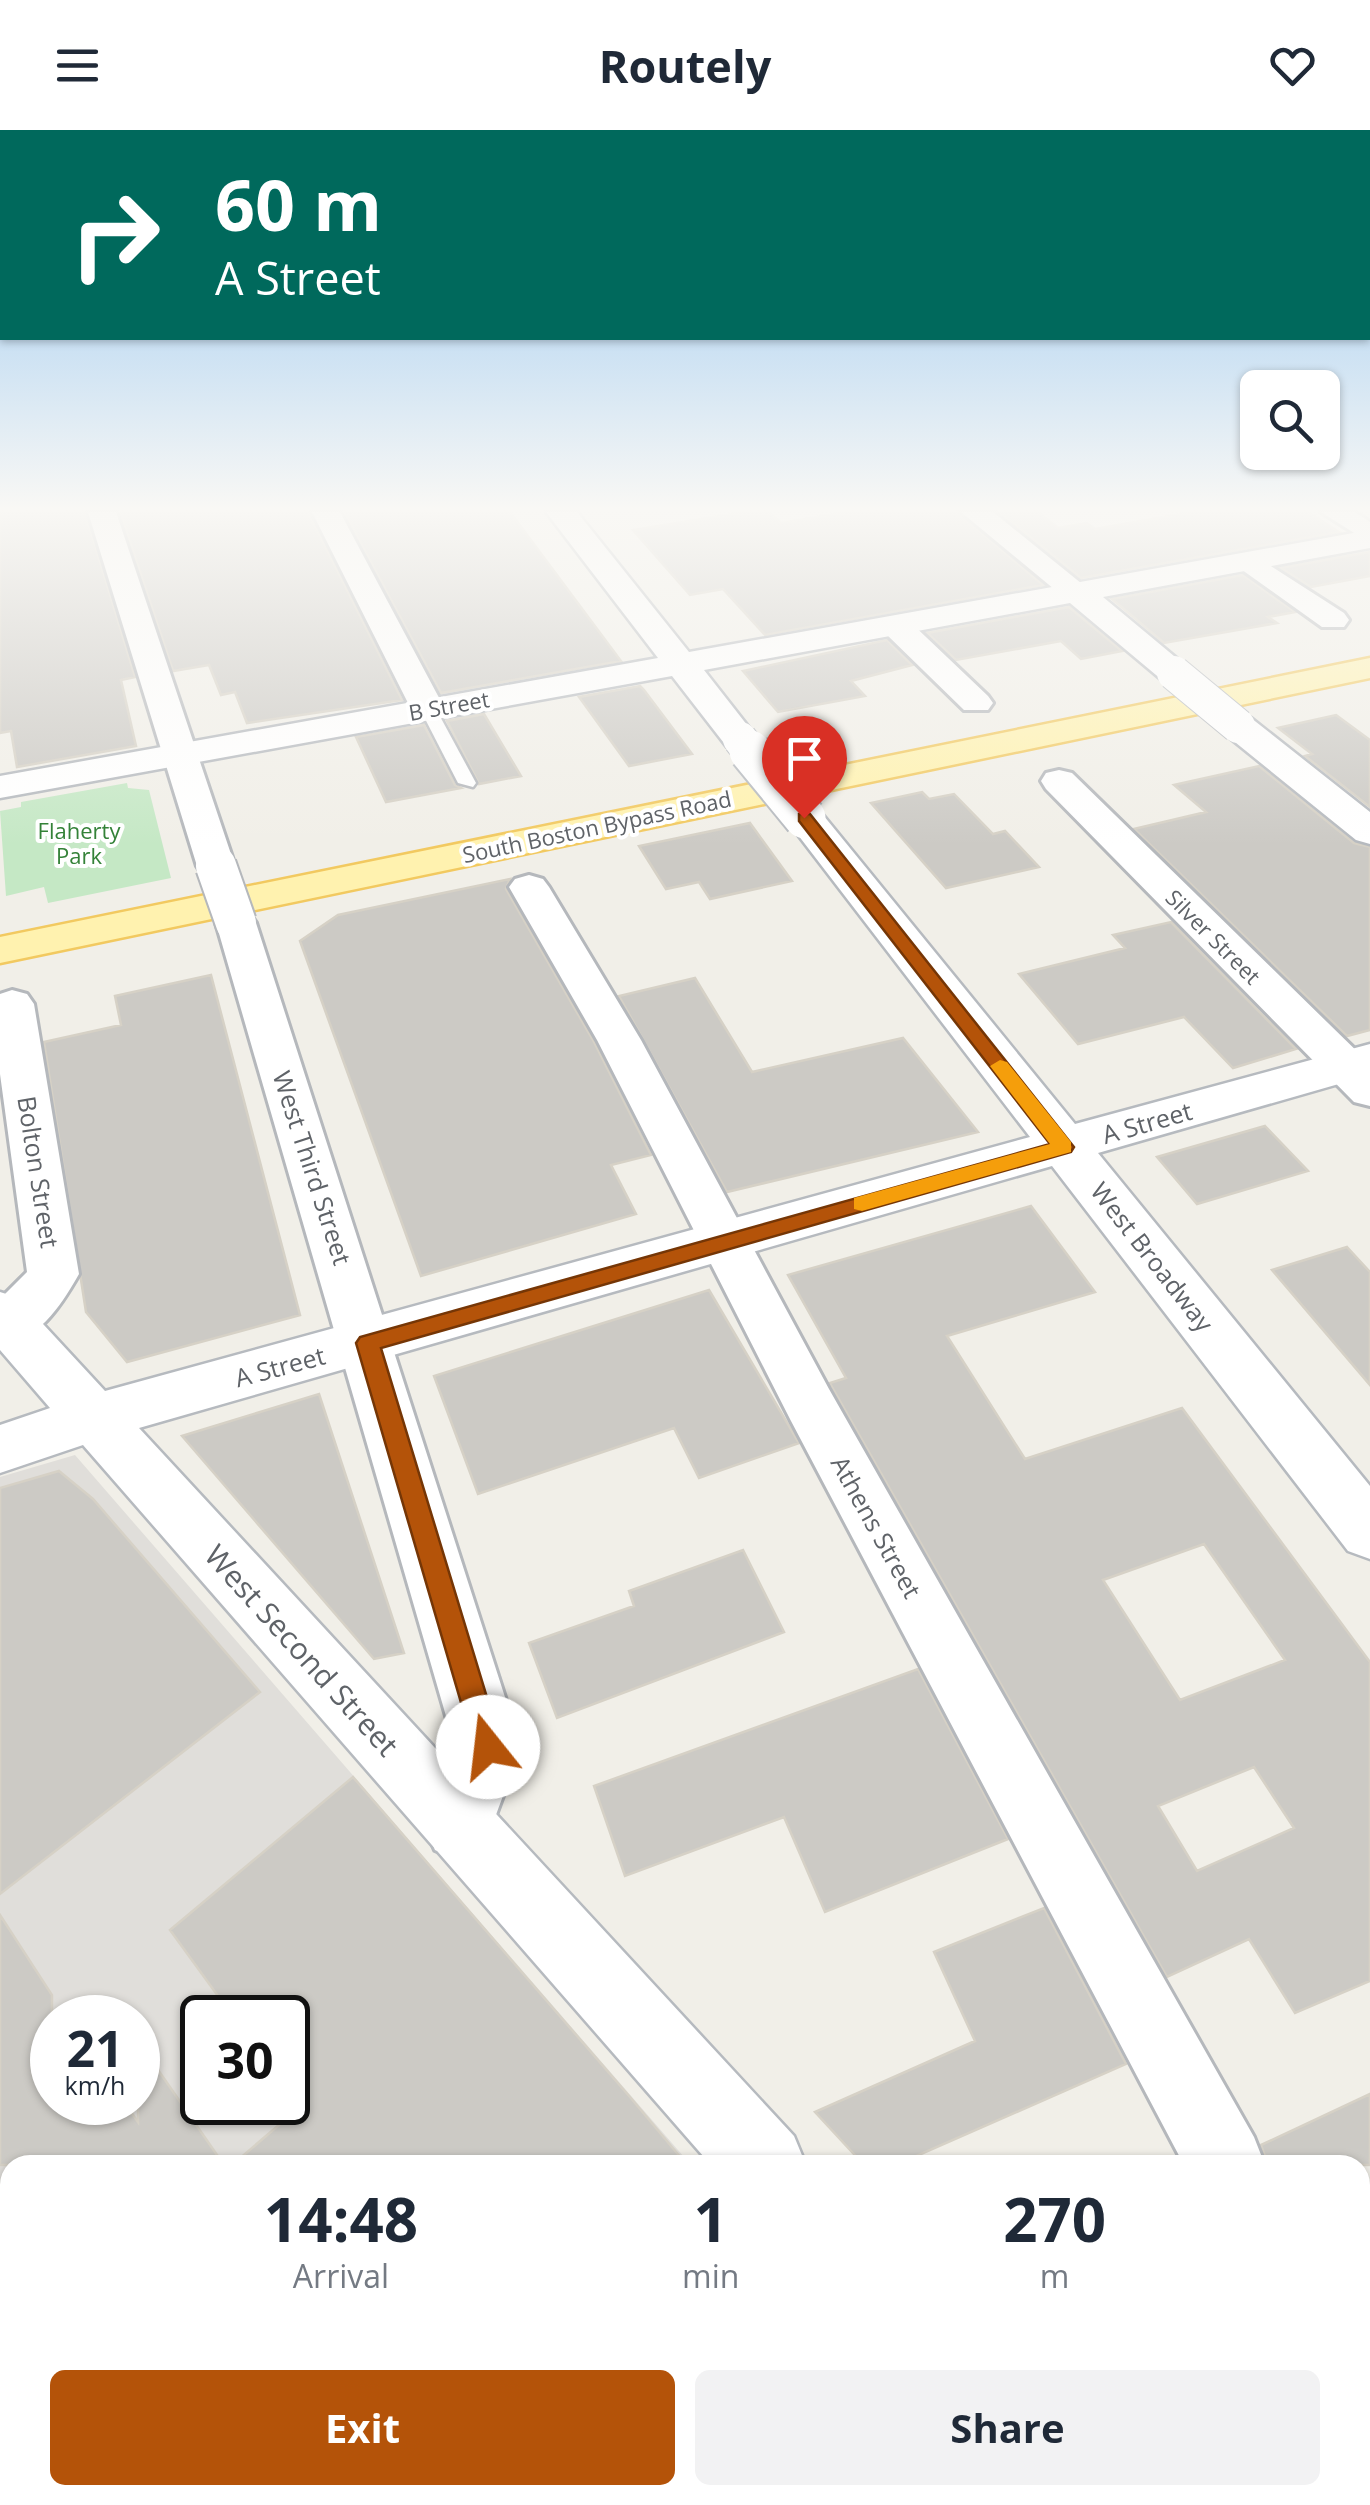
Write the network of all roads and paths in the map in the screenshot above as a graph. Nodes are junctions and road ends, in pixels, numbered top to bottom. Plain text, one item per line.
1 (138, 623) edge
2 (383, 623) edge
3 (649, 623) edge
4 (907, 623) edge
5 (1113, 623) edge
6 (895, 625) junction
7 (682, 664) junction
8 (1370, 668) edge
9 (976, 704) dead end
10 (428, 709) junction
11 (182, 755) junction
12 (1059, 781) dead end
13 (467, 783) dead end
14 (0, 787) edge
15 (1370, 832) edge
16 (529, 887) dead end
17 (0, 950) edge
18 (12, 1004) dead end
19 (1361, 1072) edge
20 (1064, 1147) junction
21 (727, 1242) junction
22 (3, 1317) edge
23 (368, 1343) junction
24 (91, 1418) junction
25 (0, 1448) edge
26 (1370, 1532) edge
27 (459, 1826) junction
28 (756, 2155) edge
29 (1221, 2155) edge

1 - 11 street, West Third Street
2 - 10 street
3 - 7 main road, West Broadway
4 - 6 main road, B Street
5 - 15 main road, bridge
6 - 7 main road, B Street
6 - 9 street
7 - 10 main road, B Street
7 - 20 main road, West Broadway, bridge
8 - 17 main road, South Boston Bypass Road
10 - 11 main road, B Street
10 - 13 lane
11 - 14 main road, B Street
11 - 23 street, West Third Street, bridge
12 - 19 street, Silver Street
16 - 21 street, Athens Street
18 - 22 street, Bolton Street
19 - 20 main road, A Street
20 - 21 main road, A Street
20 - 26 main road, West Broadway
21 - 23 main road, A Street
21 - 29 street, Athens Street
22 - 24 main road, West Second Street
23 - 24 main road, A Street
23 - 27 street, West Third Street
24 - 25 main road, A Street
24 - 27 main road, West Second Street
27 - 28 main road, West Second Street

